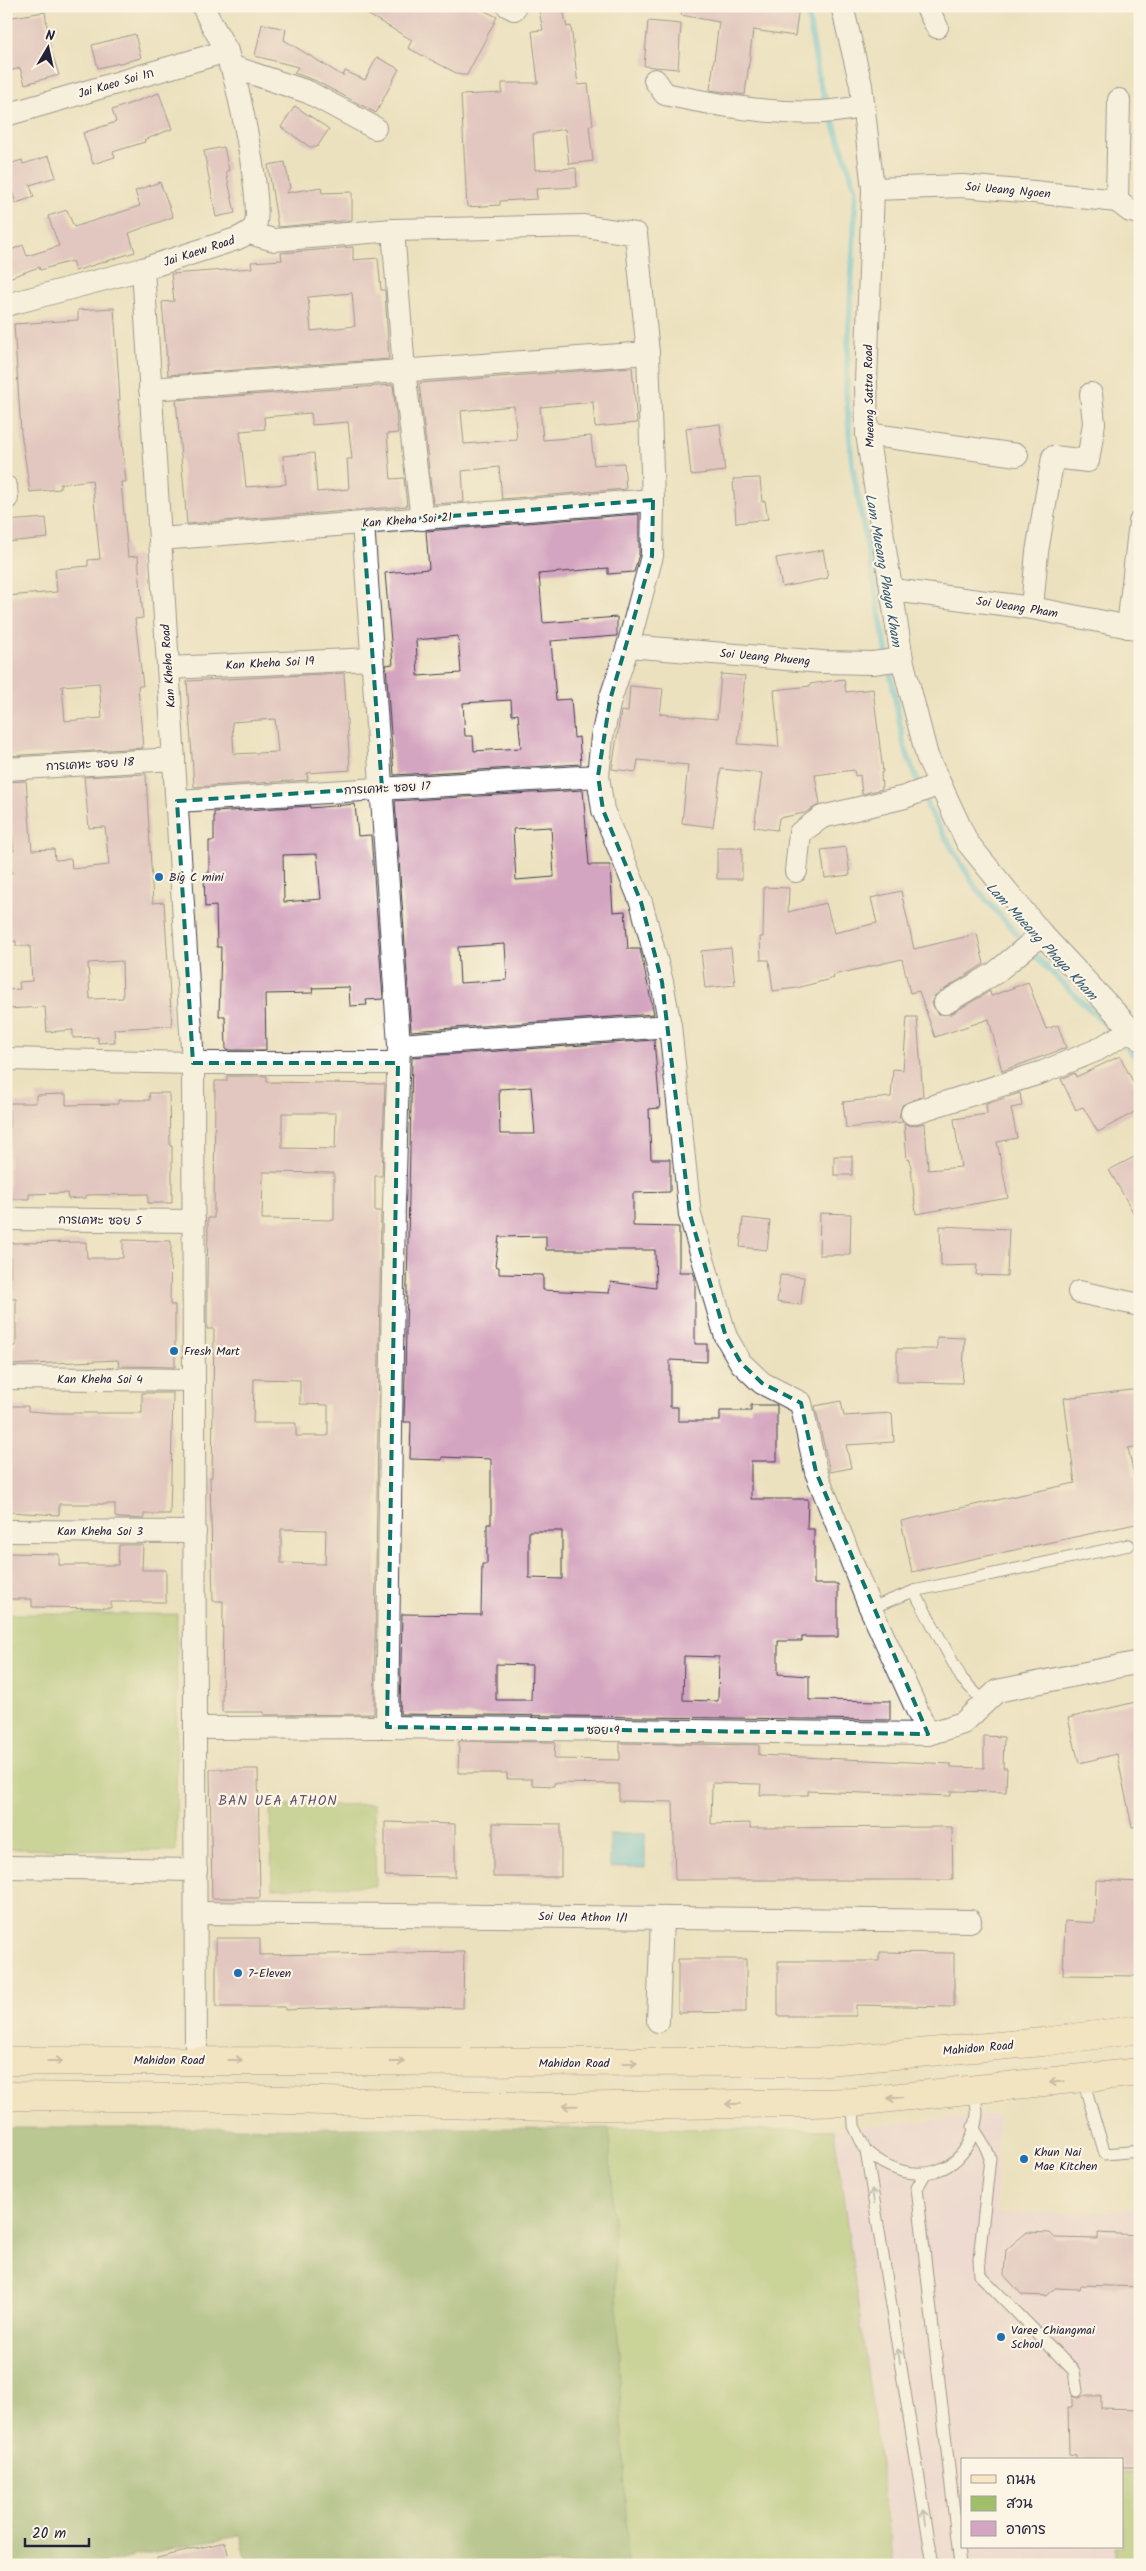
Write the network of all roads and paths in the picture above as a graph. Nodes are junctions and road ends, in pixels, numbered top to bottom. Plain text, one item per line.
1 (203, 6) edge
2 (842, 6) edge
3 (926, 6) edge
4 (937, 27) dead end
5 (229, 58) junction
6 (655, 80) dead end
7 (1119, 100) dead end
8 (858, 107) junction
9 (6, 114) edge
10 (375, 128) dead end
11 (873, 189) junction
12 (1117, 201) junction
13 (1140, 213) edge
14 (393, 230) junction
15 (249, 232) junction
16 (143, 269) junction
17 (6, 306) edge
18 (648, 353) junction
19 (404, 370) junction
20 (150, 389) junction
21 (1091, 394) dead end
22 (867, 434) junction
23 (1017, 454) dead end
24 (653, 500) junction
25 (422, 519) junction
26 (1140, 522) edge
27 (363, 523) junction
28 (160, 539) junction
29 (893, 590) junction
30 (1032, 608) junction
31 (1134, 628) edge
32 (628, 646) junction
33 (372, 659) junction
34 (889, 660) junction
35 (168, 668) junction
36 (174, 759) junction
37 (6, 770) edge
38 (598, 776) junction
39 (934, 787) junction
40 (382, 788) junction
41 (177, 801) junction
42 (796, 871) dead end
43 (1039, 938) junction
44 (945, 1003) dead end
45 (670, 1026) junction
46 (1124, 1037) edge
47 (399, 1054) junction
48 (6, 1059) edge
49 (193, 1063) junction
50 (912, 1113) dead end
51 (6, 1219) edge
52 (194, 1221) junction
53 (1079, 1292) dead end
54 (1140, 1305) edge
55 (6, 1378) edge
56 (194, 1380) junction
57 (6, 1531) edge
58 (195, 1532) junction
59 (1129, 1545) dead end
60 (914, 1591) junction
61 (871, 1608) junction
62 (1140, 1662) edge
63 (991, 1697) junction
64 (387, 1727) junction
65 (195, 1728) junction
66 (928, 1734) junction
67 (17, 1867) edge
68 (196, 1870) junction
69 (196, 1913) junction
70 (662, 1918) junction
71 (970, 1921) dead end
72 (658, 2021) dead end
73 (1140, 2029) edge
74 (196, 2060) junction
75 (6, 2061) edge
76 (1140, 2072) edge
77 (1083, 2080) junction
78 (975, 2090) junction
79 (6, 2096) edge
80 (853, 2102) junction
81 (973, 2127) junction
82 (866, 2151) junction
83 (1140, 2151) edge
84 (926, 2174) junction
85 (1077, 2391) dead end
86 (933, 2565) edge
87 (960, 2565) edge

1 - 5 street, Jai Kaew Road
2 - 8 street, Mueang Sattra Road
3 - 4 street
5 - 9 street, Jai Kaeo Soi 1ก
5 - 10 street
5 - 15 street, Jai Kaew Road
6 - 8 street
7 - 12 street
8 - 11 street, Mueang Sattra Road
11 - 12 street, Soi Ueang Ngoen
11 - 22 street, Mueang Sattra Road
12 - 13 street, Soi Ueang Ngoen
14 - 15 street
14 - 18 street
14 - 19 street
15 - 16 street, Jai Kaew Road
16 - 17 street, Jai Kaew Road
16 - 20 street, Kan Kheha Road
18 - 19 street
18 - 24 street
19 - 20 street
19 - 25 street
20 - 28 street, Kan Kheha Road
21 - 30 street
22 - 23 street
22 - 29 street, Mueang Sattra Road
24 - 25 street, Kan Kheha Soi 21
24 - 32 street
25 - 27 street, Kan Kheha Soi 21
26 - 31 street
27 - 28 street, Kan Kheha Soi 21
27 - 33 street
28 - 35 street, Kan Kheha Road
29 - 30 street, Soi Ueang Pham
29 - 34 street, Mueang Sattra Road
30 - 31 street, Soi Ueang Pham
32 - 34 street, Soi Ueang Phueng
32 - 38 street
33 - 35 street, Kan Kheha Soi 19
33 - 40 street
34 - 39 street, Mueang Sattra Road
35 - 36 street, Kan Kheha Road
36 - 37 street, การเคหะ ซอย 18
36 - 41 street, Kan Kheha Road
38 - 40 street, การเคหะ ซอย 17
38 - 45 street
39 - 42 street
39 - 43 street, Mueang Sattra Road
40 - 41 street, การเคหะ ซอย 17
40 - 47 street
41 - 49 street, Kan Kheha Road
43 - 44 street
43 - 46 street, Mueang Sattra Road
45 - 47 street
45 - 61 street
46 - 50 street
47 - 49 street
47 - 64 street
48 - 49 street
49 - 52 street, Kan Kheha Road
51 - 52 street, การเคหะ ซอย 5
52 - 56 street, Kan Kheha Road
53 - 54 street
55 - 56 street, Kan Kheha Soi 4
56 - 58 street, Kan Kheha Road
57 - 58 street, Kan Kheha Soi 3
58 - 65 street, Kan Kheha Road
59 - 60 lane
60 - 61 lane
60 - 63 lane
61 - 66 street
62 - 63 street
63 - 66 street, ซอย 9
64 - 65 street, ซอย 9
64 - 66 street, ซอย 9
65 - 68 street, Kan Kheha Road
67 - 68 street
68 - 69 street, Kan Kheha Road
69 - 70 street, Soi Uea Athon 1/1
69 - 74 street, Kan Kheha Road
70 - 71 street, Soi Uea Athon 1/1
70 - 72 street
74 -> 73 main road, Mahidon Road
75 -> 74 main road, Mahidon Road
76 - 77 main road
77 -> 78 main road
77 - 83 lane
78 -> 80 main road
78 - 81 lane
80 -> 79 main road
80 - 82 lane
81 - 84 lane
81 - 85 lane
82 - 84 lane
86 -> 82 lane
84 - 87 lane

